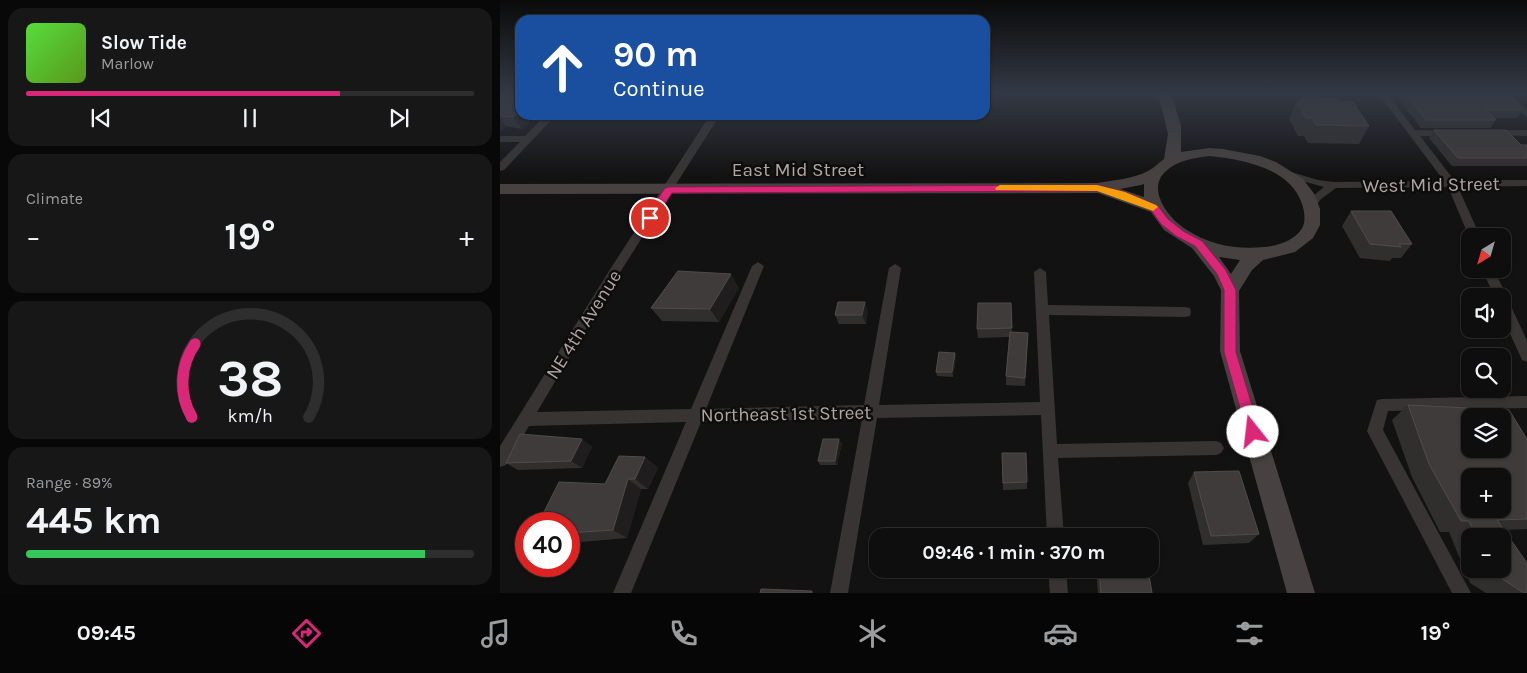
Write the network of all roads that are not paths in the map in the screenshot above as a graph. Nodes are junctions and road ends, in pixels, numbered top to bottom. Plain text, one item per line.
1 (546, 121) edge
2 (712, 121) edge
3 (1173, 121) edge
4 (1403, 121) edge
5 (1176, 129) junction
6 (1412, 133) junction
7 (1460, 133) edge
8 (1479, 133) edge
9 (1527, 133) edge
10 (500, 138) edge
11 (529, 139) junction
12 (1210, 152) junction
13 (1171, 160) junction
14 (500, 168) edge
15 (1284, 173) junction
16 (1155, 174) junction
17 (1450, 183) junction
18 (1527, 183) edge
19 (1334, 185) junction
20 (1097, 188) junction
21 (500, 189) edge
22 (669, 190) junction
23 (1311, 204) junction
24 (1155, 208) junction
25 (1470, 228) edge
26 (1198, 244) junction
27 (1257, 255) junction
28 (758, 266) dead end
29 (895, 268) dead end
30 (1040, 272) dead end
31 (1230, 290) junction
32 (1042, 310) junction
33 (1185, 312) dead end
34 (1511, 321) edge
35 (1527, 356) edge
36 (1527, 402) edge
37 (1048, 408) junction
38 (870, 411) junction
39 (696, 415) junction
40 (525, 419) junction
41 (1216, 448) dead end
42 (1050, 451) junction
43 (500, 460) edge
44 (1055, 528) edge
45 (1058, 578) edge
46 (622, 593) edge
47 (840, 593) edge
48 (1059, 593) edge
49 (1301, 593) edge
50 (1462, 593) edge

1 - 11 street
2 - 22 street, NE 4th Avenue
3 - 5 street
4 - 6 street
5 - 12 street
5 - 13 street
6 - 7 street
6 - 17 street
8 - 9 street
10 - 11 street
11 - 14 street
12 - 13 street
12 - 15 street
13 - 16 street
15 - 19 street, West Mid Street
15 - 23 street
16 - 20 street, East Mid Street
16 - 24 street
17 - 18 street, West Mid Street
17 - 19 street, West Mid Street
17 - 25 street
19 - 23 street, West Mid Street
20 - 22 street, East Mid Street
20 - 24 street, East Mid Street
21 - 22 street, East Mid Street
22 - 40 street, NE 4th Avenue
23 - 27 street
24 - 26 street
26 - 27 street
26 - 31 street
27 - 31 street
28 - 39 street
29 - 38 street
30 - 32 street
31 - 49 street
32 - 33 street
32 - 37 street
34 - 35 street
36 - 50 street
37 - 38 street, Northeast 1st Street
37 - 42 street
38 - 39 street, Northeast 1st Street
38 - 47 street
39 - 40 street, Northeast 1st Street
39 - 46 street
40 - 43 street, NE 4th Avenue
41 - 42 street
42 - 44 street
45 - 48 street

